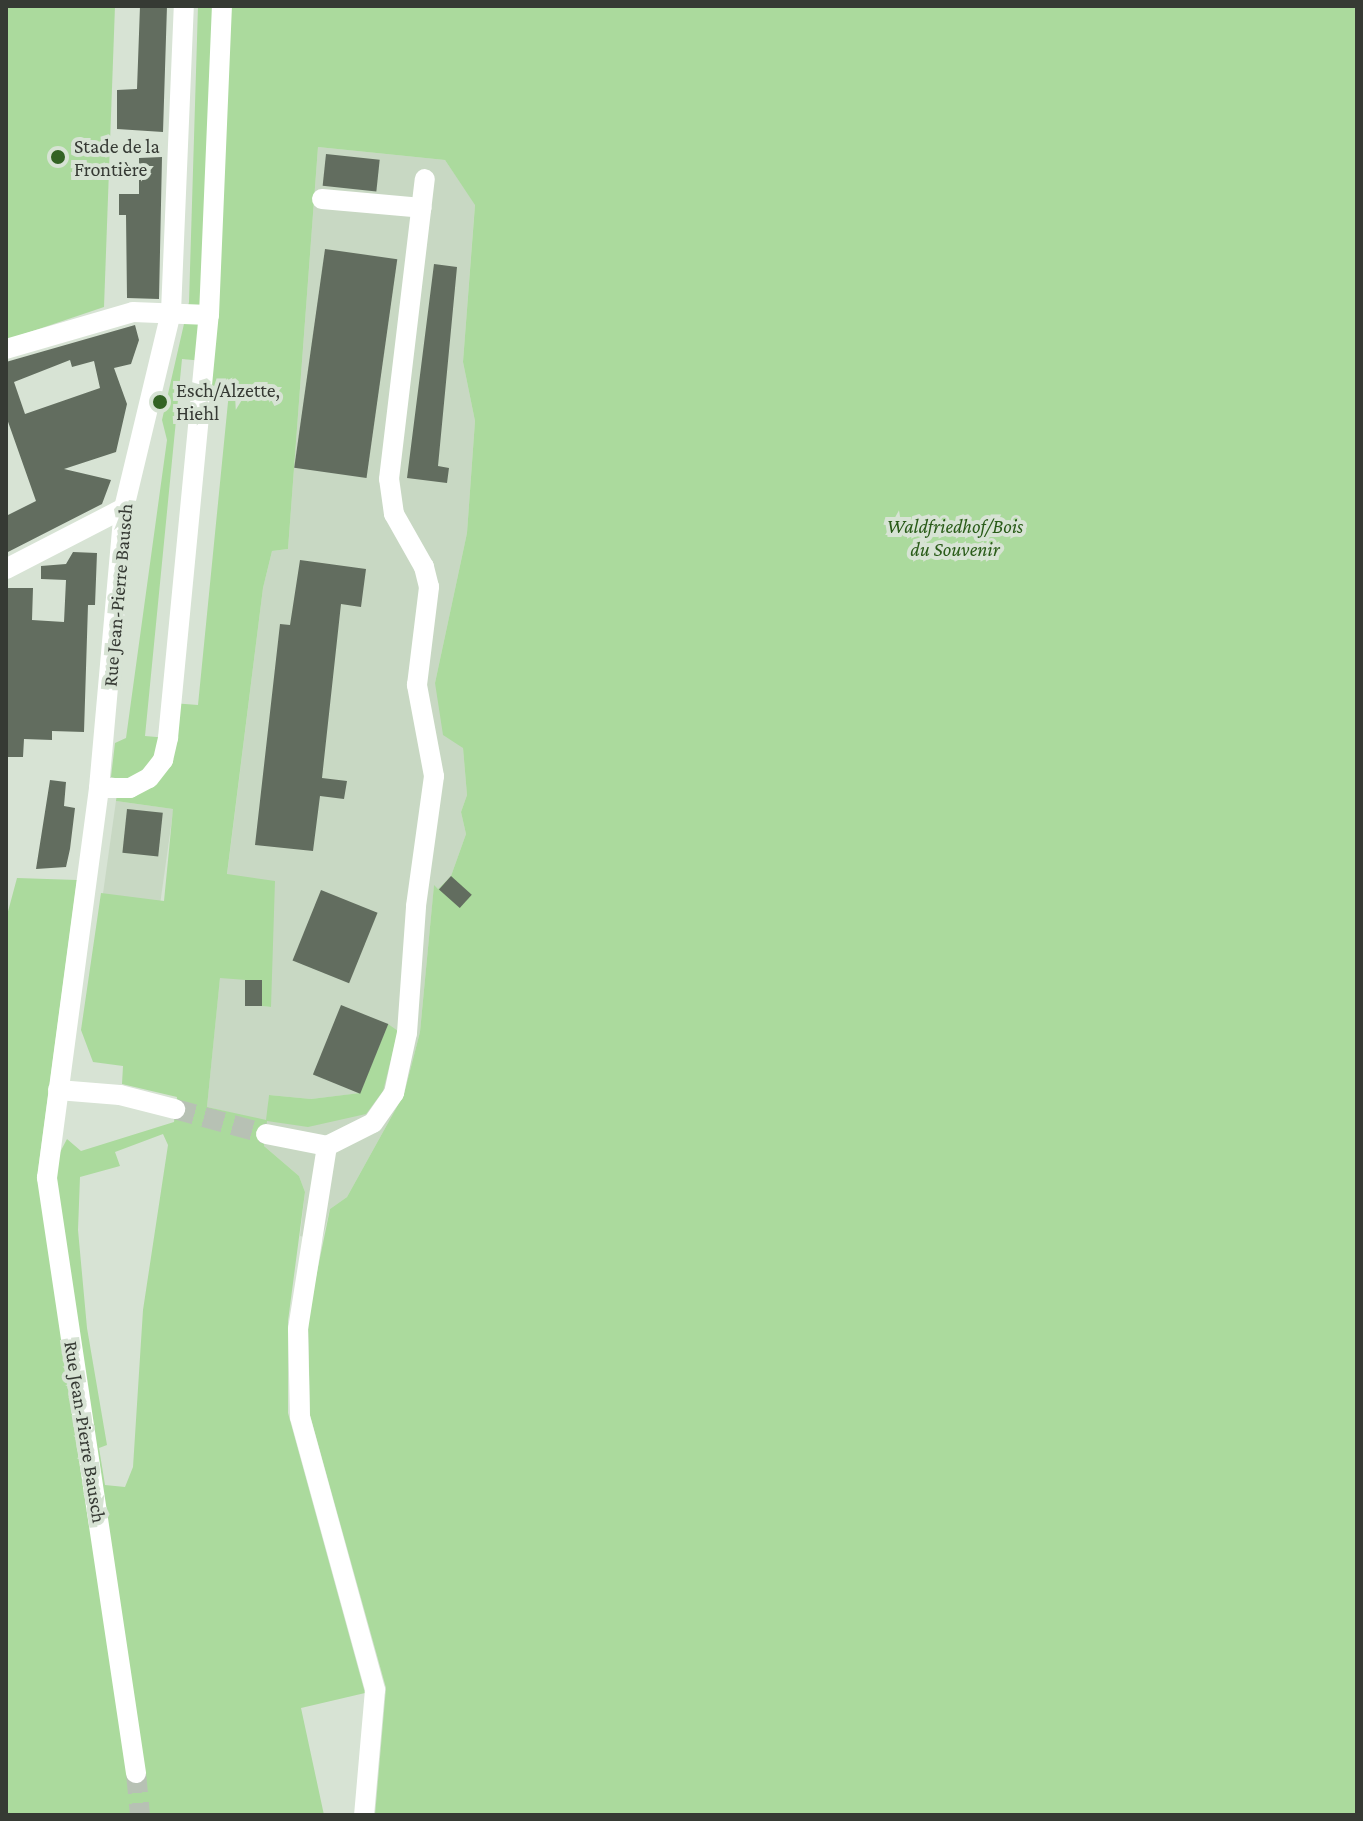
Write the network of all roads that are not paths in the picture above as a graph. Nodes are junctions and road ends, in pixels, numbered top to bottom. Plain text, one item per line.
1 (184, 6) edge
2 (222, 6) edge
3 (425, 179) dead end
4 (322, 199) dead end
5 (422, 208) junction
6 (171, 312) junction
7 (209, 315) junction
8 (6, 349) edge
9 (124, 508) junction
10 (6, 569) edge
11 (99, 788) junction
12 (58, 1090) junction
13 (175, 1109) tunnel mouth
14 (266, 1134) tunnel mouth
15 (327, 1146) junction
16 (136, 1773) tunnel mouth
17 (364, 1815) edge

1 - 6 street, Rue Jean-Pierre Bausch
2 - 7 street
3 - 5 street
4 - 5 street
5 - 15 street
6 - 7 street
6 - 8 street
6 - 9 street, Rue Jean-Pierre Bausch
7 - 11 street
9 - 10 street
9 - 11 street, Rue Jean-Pierre Bausch
11 - 12 street, Rue Jean-Pierre Bausch
12 - 13 street
12 - 16 street, Rue Jean-Pierre Bausch
14 - 15 street
15 - 17 street

